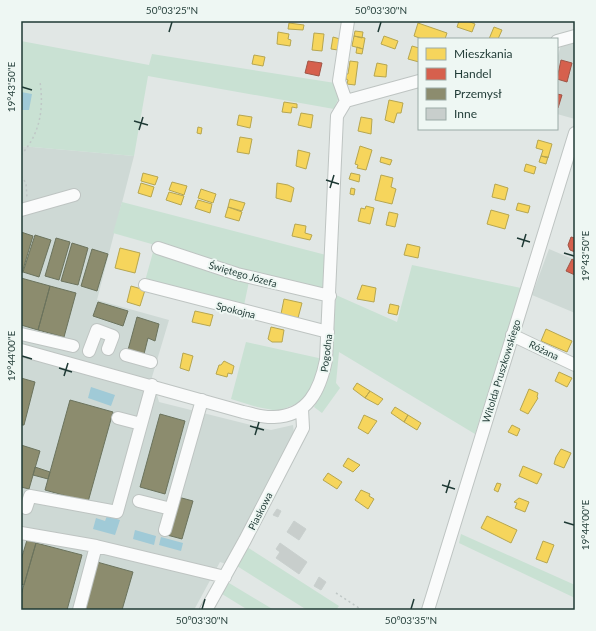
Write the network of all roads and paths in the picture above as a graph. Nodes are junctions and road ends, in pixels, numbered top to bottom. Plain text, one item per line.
1 (348, 21) edge
2 (575, 36) edge
3 (558, 41) edge
4 (418, 81) edge
5 (40, 82) dead end
6 (346, 101) junction
7 (575, 133) edge
8 (21, 155) edge
9 (21, 176) edge
10 (74, 195) dead end
11 (23, 206) edge
12 (158, 248) dead end
13 (145, 285) dead end
14 (330, 296) junction
15 (328, 332) junction
16 (21, 334) edge
17 (512, 334) junction
18 (73, 346) dead end
19 (21, 350) edge
20 (108, 350) dead end
21 (89, 351) dead end
22 (126, 355) dead end
23 (151, 362) dead end
24 (575, 365) edge
25 (152, 386) junction
26 (202, 400) junction
27 (302, 409) junction
28 (118, 418) dead end
29 (141, 424) junction
30 (139, 501) dead end
31 (26, 508) dead end
32 (171, 509) junction
33 (165, 530) dead end
34 (21, 533) edge
35 (96, 546) junction
36 (225, 577) junction
37 (336, 593) dead end
38 (80, 610) edge
39 (206, 610) edge
40 (362, 610) edge
41 (428, 610) edge

1 - 6 street
2 - 3 street
4 - 6 street
5 - 8 path
6 - 14 street, Pogodna
7 - 17 street, Witolda Pruszkowskiego
9 - 11 path
10 - 11 street
12 - 14 street, Świętego Józefa
13 - 15 street, Spokojna
14 - 15 street, Pogodna
15 - 27 street, Pogodna
16 - 18 street
17 - 24 street, Różana
17 - 41 street, Witolda Pruszkowskiego
19 - 25 street
20 - 21 street
22 - 23 street
25 - 26 street
25 - 29 street
26 - 27 street
26 - 32 street
27 - 36 street, Piaskowa
28 - 29 street
29 - 31 street
30 - 32 street
32 - 33 street
34 - 35 street
35 - 36 street
35 - 38 street
36 - 39 street, Piaskowa
37 - 40 path

